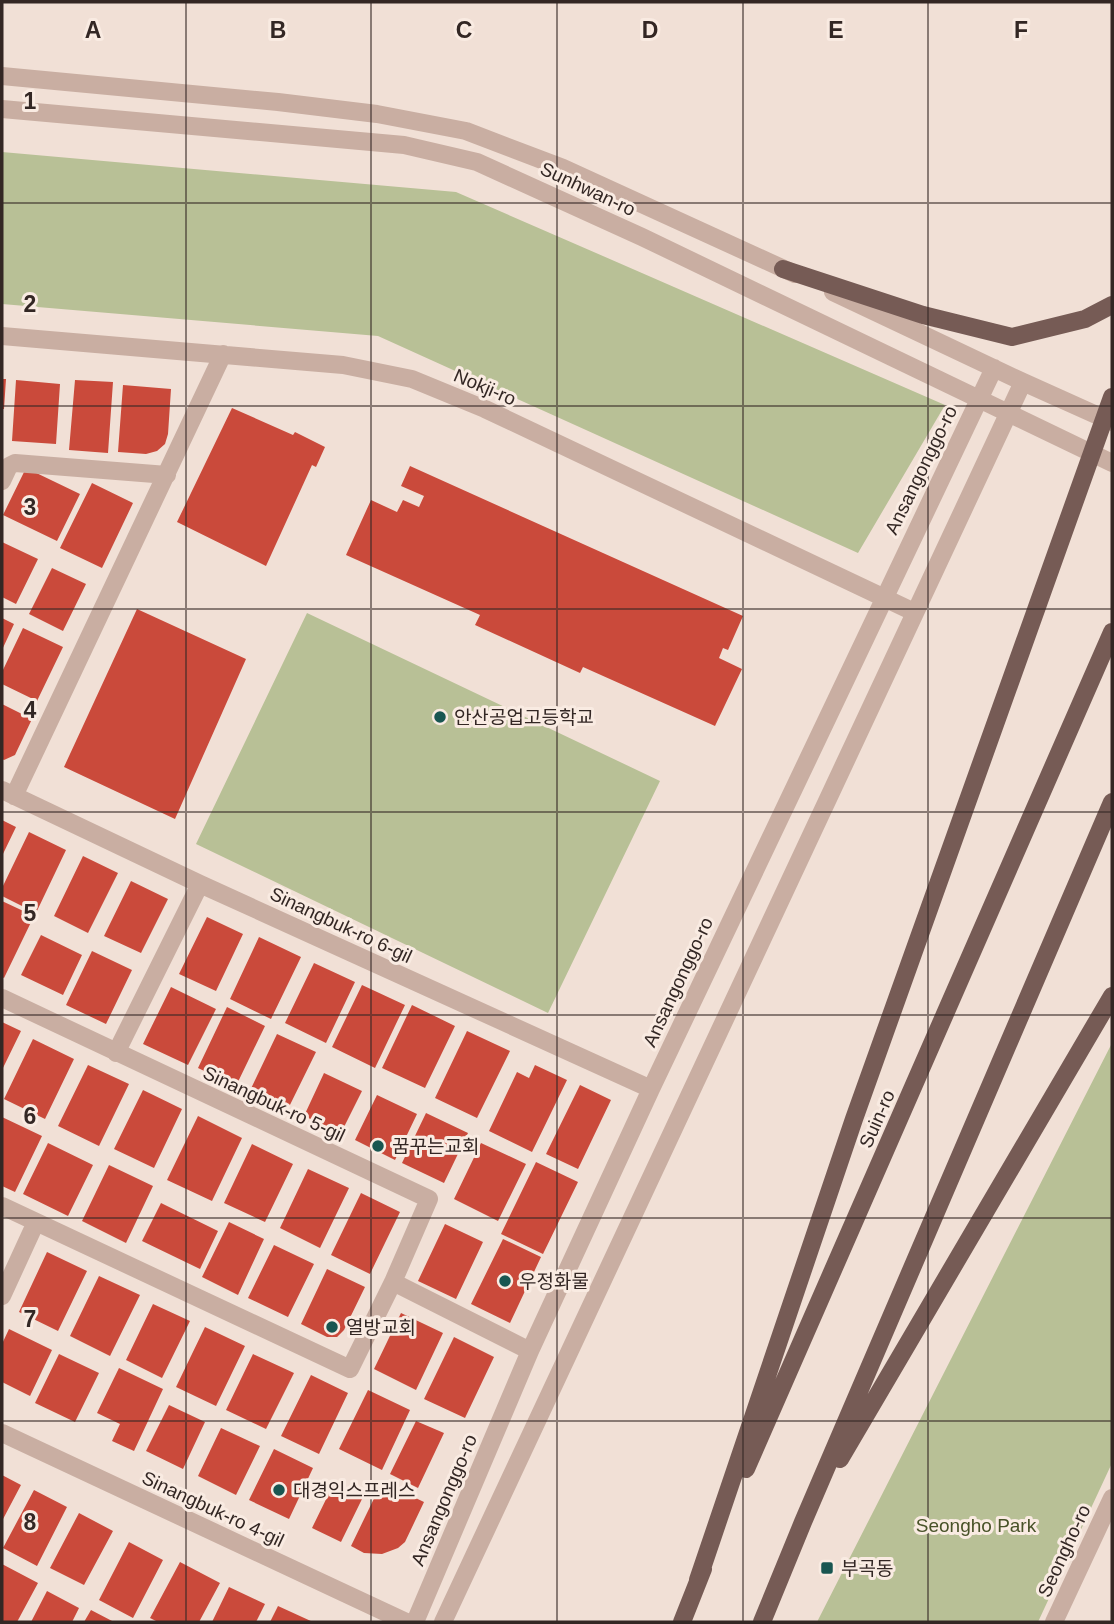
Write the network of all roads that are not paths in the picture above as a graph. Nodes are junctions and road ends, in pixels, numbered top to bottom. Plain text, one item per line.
1 (2, 76) edge
2 (2, 109) edge
3 (783, 269) junction
4 (1112, 304) edge
5 (2, 336) edge
6 (223, 354) junction
7 (995, 368) junction
8 (1023, 382) junction
9 (1112, 397) edge
10 (979, 398) junction
11 (1009, 414) junction
12 (1108, 420) edge
13 (1093, 454) junction
14 (1112, 463) edge
15 (167, 475) junction
16 (2, 481) edge
17 (884, 597) junction
18 (914, 612) junction
19 (1112, 632) edge
20 (8, 793) edge
21 (1112, 802) edge
22 (200, 884) junction
23 (1112, 996) edge
24 (2, 998) edge
25 (116, 1053) junction
26 (650, 1089) junction
27 (2, 1206) edge
28 (36, 1222) junction
29 (393, 1282) junction
30 (2, 1296) edge
31 (530, 1351) junction
32 (2, 1433) edge
33 (1112, 1498) edge
34 (803, 1522) junction
35 (698, 1580) junction
36 (405, 1622) edge
37 (415, 1622) edge
38 (443, 1622) edge
39 (682, 1622) edge
40 (762, 1622) edge
41 (1054, 1622) edge

1 - 3 street, Sunhwan-ro
2 - 10 street, Sunhwan-ro
3 - 4 main road
3 - 7 street, Sunhwan-ro
5 - 6 street, Nokji-ro
6 - 15 street, Sinangbuk-ro 6-gil
6 - 17 street, Nokji-ro
7 - 8 street, Sunhwan-ro
7 - 10 street, Ansangonggo-ro
8 - 11 street
8 - 12 street, Sunhwan-ro
9 - 12 main road
10 - 11 street, Sunhwan-ro
10 - 17 street, Ansangonggo-ro
11 - 13 street, Sunhwan-ro
11 - 18 street
12 - 13 main road
13 - 14 street, Sunhwan-ro
13 - 35 main road
15 - 16 street
15 - 20 street, Sinangbuk-ro 6-gil
17 - 18 street, Nokji-ro
17 - 26 street, Ansangonggo-ro
18 - 38 street
19 - 35 main road, Suin-ro
20 - 22 street, Sinangbuk-ro 6-gil
21 - 34 main road
22 - 25 street
22 - 26 street, Sinangbuk-ro 6-gil
23 - 34 main road
24 - 25 street, Sinangbuk-ro 5-gil
25 - 29 street, Sinangbuk-ro 5-gil
26 - 31 street, Ansangonggo-ro
27 - 28 street, Sinangbuk-ro 5-gil
28 - 29 street, Sinangbuk-ro 5-gil
28 - 30 street
29 - 31 street
31 - 37 street, Ansangonggo-ro
32 - 36 street, Sinangbuk-ro 4-gil
33 - 41 street, Seongho-ro
34 - 40 main road
35 - 39 main road, Suin-ro

